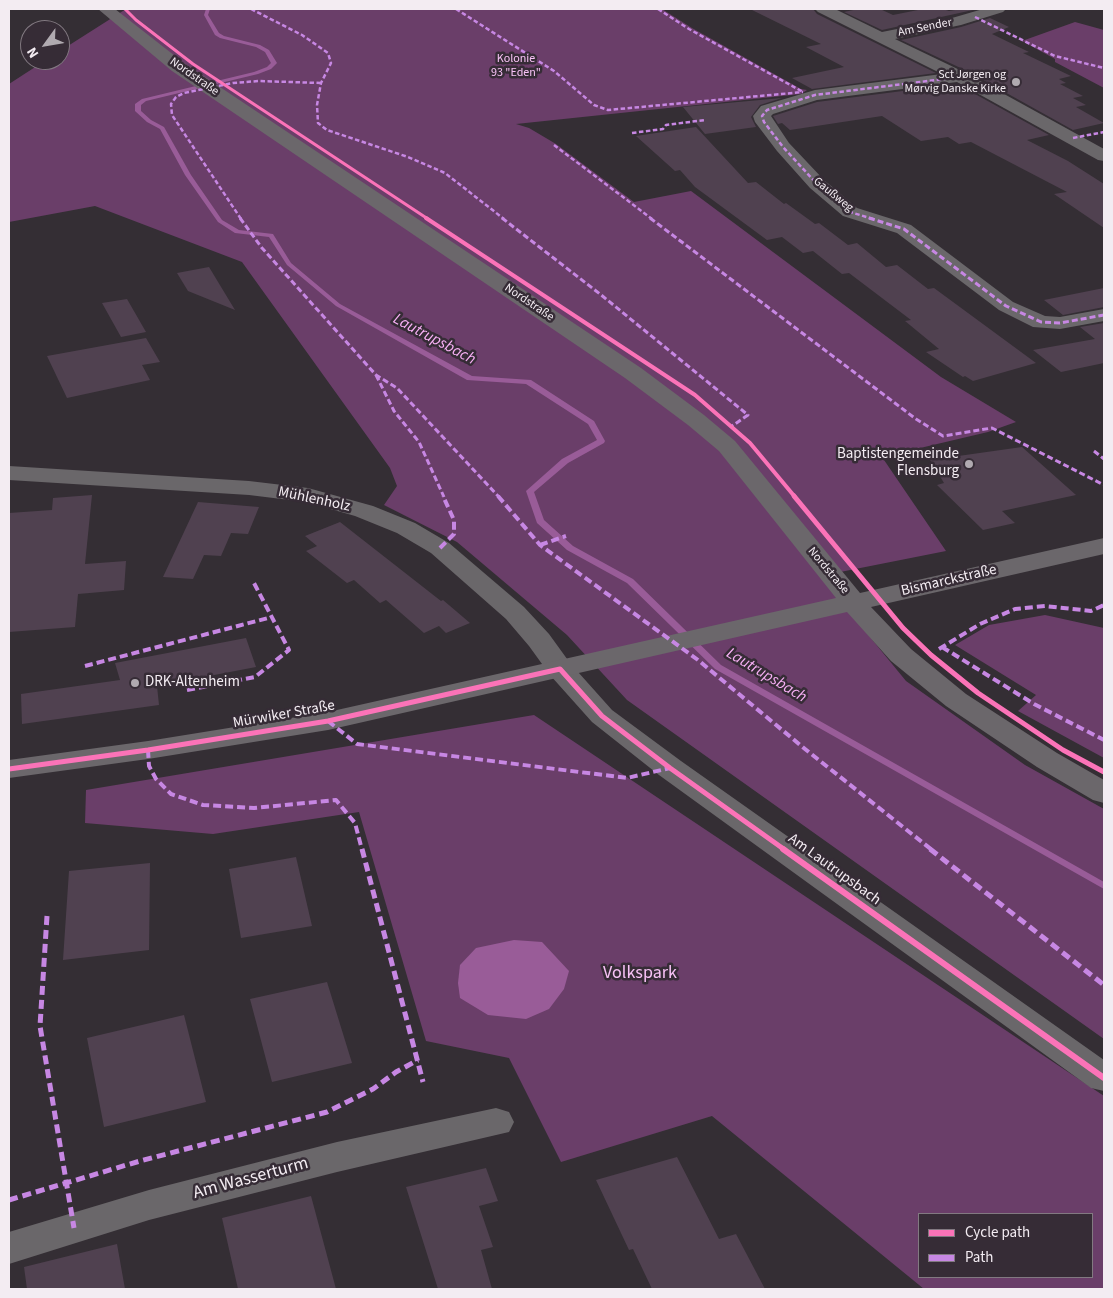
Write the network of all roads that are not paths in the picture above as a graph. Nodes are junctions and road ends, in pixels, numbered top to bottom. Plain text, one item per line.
1 (106, 9) edge
2 (823, 9) edge
3 (998, 9) edge
4 (880, 37) junction
5 (960, 77) junction
6 (1104, 156) edge
7 (1104, 315) edge
8 (9, 473) edge
9 (1104, 546) edge
10 (560, 669) junction
11 (9, 768) edge
12 (1104, 793) edge
13 (1104, 1078) edge
14 (496, 1122) dead end
15 (9, 1248) edge

1 - 12 main road, Nordstraße
2 - 4 street
3 - 4 street, Am Sender
4 - 5 street
5 - 6 street
5 - 7 street, Gaußweg
8 - 10 street, Mühlenholz
9 - 10 main road, Bismarckstraße
10 - 11 main road, Mürwiker Straße
10 - 13 street, Am Lautrupsbach
14 - 15 street, Am Wasserturm

